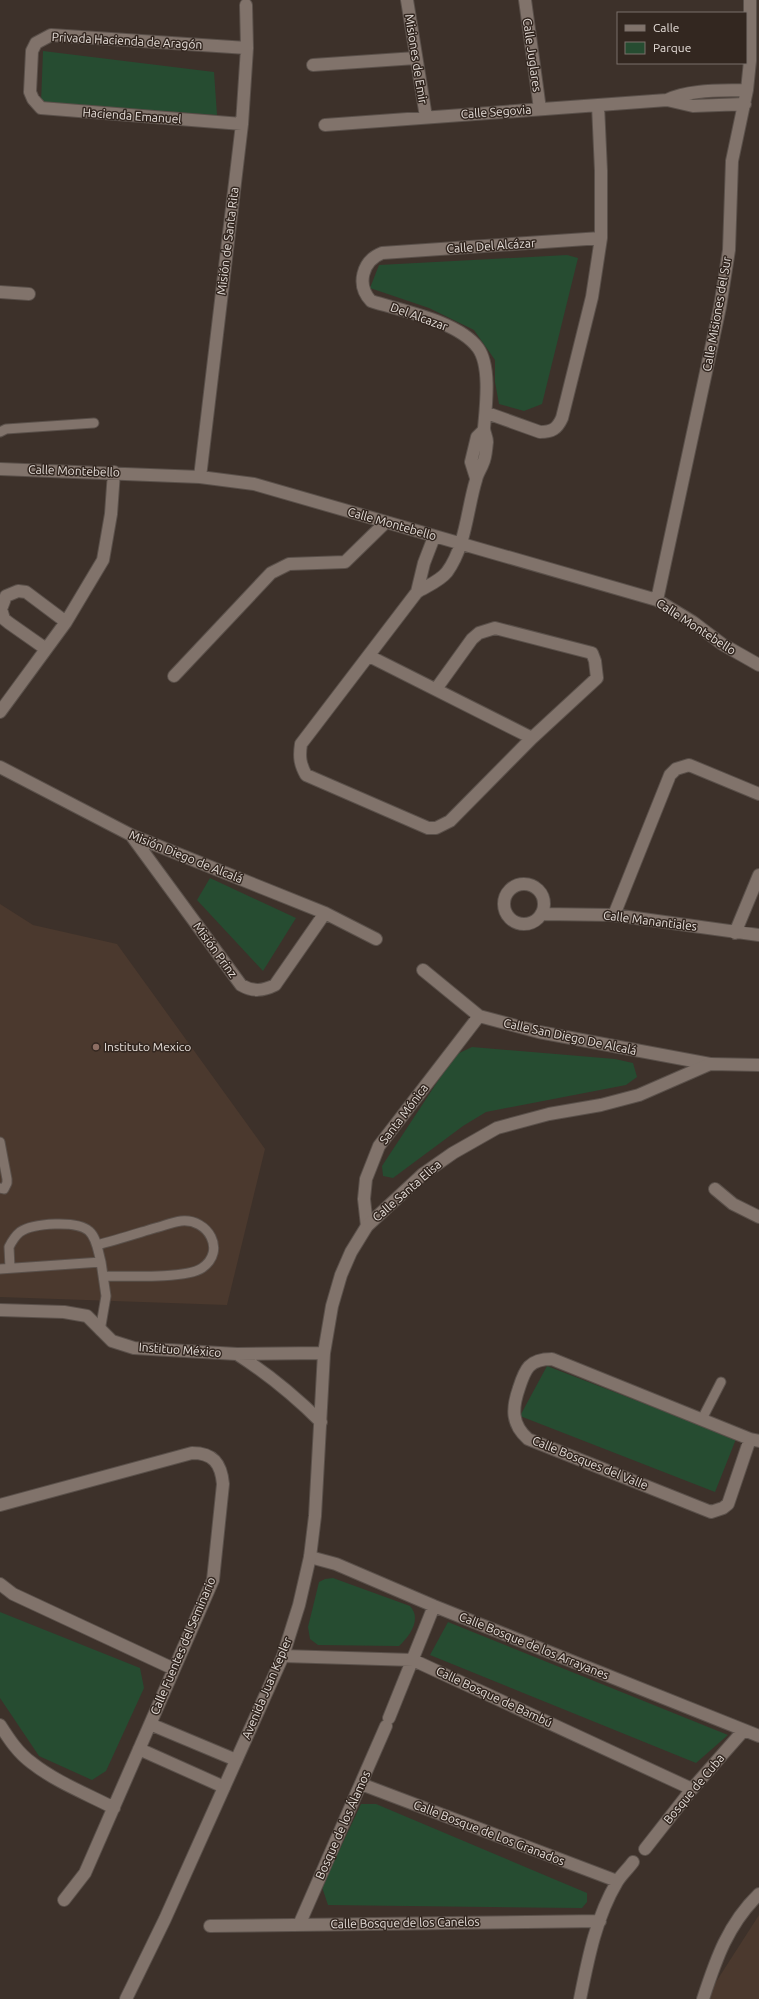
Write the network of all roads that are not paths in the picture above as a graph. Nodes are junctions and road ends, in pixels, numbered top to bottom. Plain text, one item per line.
1 (407, 0) edge
2 (525, 0) edge
3 (750, 0) edge
4 (246, 5) dead end
5 (247, 48) junction
6 (416, 58) junction
7 (313, 64) dead end
8 (747, 90) junction
9 (30, 92) joint
10 (667, 100) junction
11 (745, 104) junction
12 (598, 105) junction
13 (540, 109) junction
14 (426, 117) junction
15 (242, 124) junction
16 (325, 125) dead end
17 (601, 238) junction
18 (382, 253) joint
19 (0, 292) edge
20 (29, 294) dead end
21 (487, 413) junction
22 (94, 423) dead end
23 (0, 432) edge
24 (0, 469) edge
25 (114, 472) junction
26 (200, 477) junction
27 (386, 522) junction
28 (434, 536) junction
29 (461, 542) junction
30 (417, 592) junction
31 (657, 600) junction
32 (66, 622) junction
33 (46, 649) junction
34 (369, 656) junction
35 (759, 666) edge
36 (174, 676) dead end
37 (436, 689) junction
38 (0, 712) edge
39 (532, 738) junction
40 (0, 767) edge
41 (759, 794) edge
42 (131, 835) junction
43 (759, 875) edge
44 (324, 913) junction
45 (541, 914) dead end
46 (614, 915) junction
47 (735, 933) junction
48 (759, 935) edge
49 (376, 940) dead end
50 (422, 970) dead end
51 (479, 1016) junction
52 (710, 1064) junction
53 (759, 1065) edge
54 (0, 1142) edge
55 (0, 1188) edge
56 (715, 1189) dead end
57 (759, 1217) edge
58 (367, 1226) junction
59 (96, 1245) junction
60 (101, 1262) junction
61 (10, 1268) junction
62 (0, 1269) edge
63 (103, 1276) junction
64 (0, 1310) edge
65 (100, 1331) junction
66 (324, 1353) junction
67 (237, 1354) junction
68 (721, 1382) dead end
69 (702, 1420) junction
70 (321, 1422) junction
71 (755, 1440) edge
72 (0, 1505) edge
73 (310, 1557) junction
74 (0, 1584) edge
75 (434, 1606) junction
76 (283, 1656) junction
77 (413, 1660) junction
78 (174, 1669) junction
79 (150, 1724) junction
80 (0, 1725) edge
81 (744, 1730) junction
82 (759, 1736) edge
83 (139, 1749) junction
84 (236, 1760) junction
85 (360, 1784) junction
86 (224, 1787) junction
87 (692, 1790) junction
88 (114, 1808) junction
89 (645, 1849) dead end
90 (632, 1862) dead end
91 (617, 1881) junction
92 (759, 1894) edge
93 (64, 1900) dead end
94 (600, 1921) junction
95 (299, 1924) junction
96 (210, 1926) dead end
97 (126, 1999) edge
98 (580, 1999) edge
99 (703, 1999) edge

1 - 6 street, Misiones de Emir
2 - 13 street, Calle Juglares
3 - 8 street, Calle Misiones del Sur
4 - 5 street, Misión de Santa Rita
5 - 9 street, Privada Hacienda de Aragón
5 - 15 street, Misión de Santa Rita
6 - 7 street
6 - 14 street, Misiones de Emir
8 - 10 street, Calle Segovia
8 - 11 street, Calle Misiones del Sur
9 - 15 street, Hacienda Emanuel
10 - 11 street, Calle Segovia
10 - 12 street, Calle Segovia
11 - 31 street, Calle Misiones del Sur
12 - 13 street, Calle Segovia
12 - 17 street
13 - 14 street, Calle Segovia
14 - 16 street, Calle Segovia
15 - 26 street, Misión de Santa Rita
17 - 18 street, Calle Del Alcázar
17 - 21 street
18 - 21 street, Del Alcazar
19 - 20 street
21 - 29 street, Del Alcazar
22 - 23 lane
24 - 25 street, Calle Montebello
25 - 26 street, Calle Montebello
25 - 32 street
26 - 27 street, Calle Montebello
27 - 28 street, Calle Montebello
27 - 36 street
28 - 29 street, Calle Montebello
28 - 30 street
29 - 30 street, Del Alcazar
29 - 31 street, Calle Montebello
30 - 34 street
31 - 35 street, Calle Montebello
32 - 33 street
32 - 33 street
33 - 38 street
34 - 37 street
34 - 39 street
37 - 39 street
37 - 39 street
40 - 42 street, Misión Diego de Alcalá
41 - 46 street
42 - 44 street, Misión Diego de Alcalá
42 - 44 street, Misión Prinz
43 - 47 street
44 - 49 street, Misión Diego de Alcalá
45 - 46 street, Calle Manantiales
46 - 47 street, Calle Manantiales
47 - 48 street, Calle Manantiales
50 - 51 street, Calle San Diego De Alcalá
51 - 52 street, Calle San Diego De Alcalá
51 - 58 street, Santa Mónica
52 - 53 street, Calle San Diego De Alcalá
52 - 58 street, Calle Santa Elisa
54 - 55 lane
56 - 57 street
58 - 66 street, Calle Santa Elisa
59 - 60 lane
59 - 61 lane
59 - 63 lane
60 - 61 lane
60 - 63 lane
61 - 62 lane
63 - 65 lane
64 - 65 street, Instituo México
65 - 67 street, Instituo México
66 - 67 street, Instituo México
66 - 70 street, Avenida Juan Kepler
67 - 70 street
68 - 69 lane
69 - 71 street, Calle Bosques del Valle
69 - 71 street, Calle Bosques del Valle
70 - 73 street, Avenida Juan Kepler
72 - 78 street, Calle Fuentes del Seminario
73 - 75 street, Calle Bosque de los Arrayanes
73 - 76 street, Avenida Juan Kepler
74 - 78 street
75 - 77 street, Bosque de los Álamos
75 - 81 street, Calle Bosque de los Arrayanes
76 - 77 street, Calle Bosque de Bambú
76 - 84 street, Avenida Juan Kepler
77 - 85 street, Bosque de los Álamos
77 - 87 street, Calle Bosque de Bambú
78 - 79 street, Calle Fuentes del Seminario
79 - 83 street, Calle Fuentes del Seminario
79 - 84 street
80 - 88 street
81 - 82 street, Calle Bosque de los Arrayanes
81 - 87 street, Bosque de Cuba
83 - 86 street
83 - 88 street, Calle Fuentes del Seminario
84 - 86 street, Avenida Juan Kepler
85 - 91 street, Calle Bosque de Los Granados
85 - 95 street, Bosque de los Álamos
86 - 97 street, Avenida Juan Kepler
87 - 89 street, Bosque de Cuba
88 - 93 street, Calle Fuentes del Seminario
90 - 91 street
91 - 94 street
92 - 99 street
94 - 95 street, Calle Bosque de los Canelos
94 - 98 street
95 - 96 street, Calle Bosque de los Canelos

